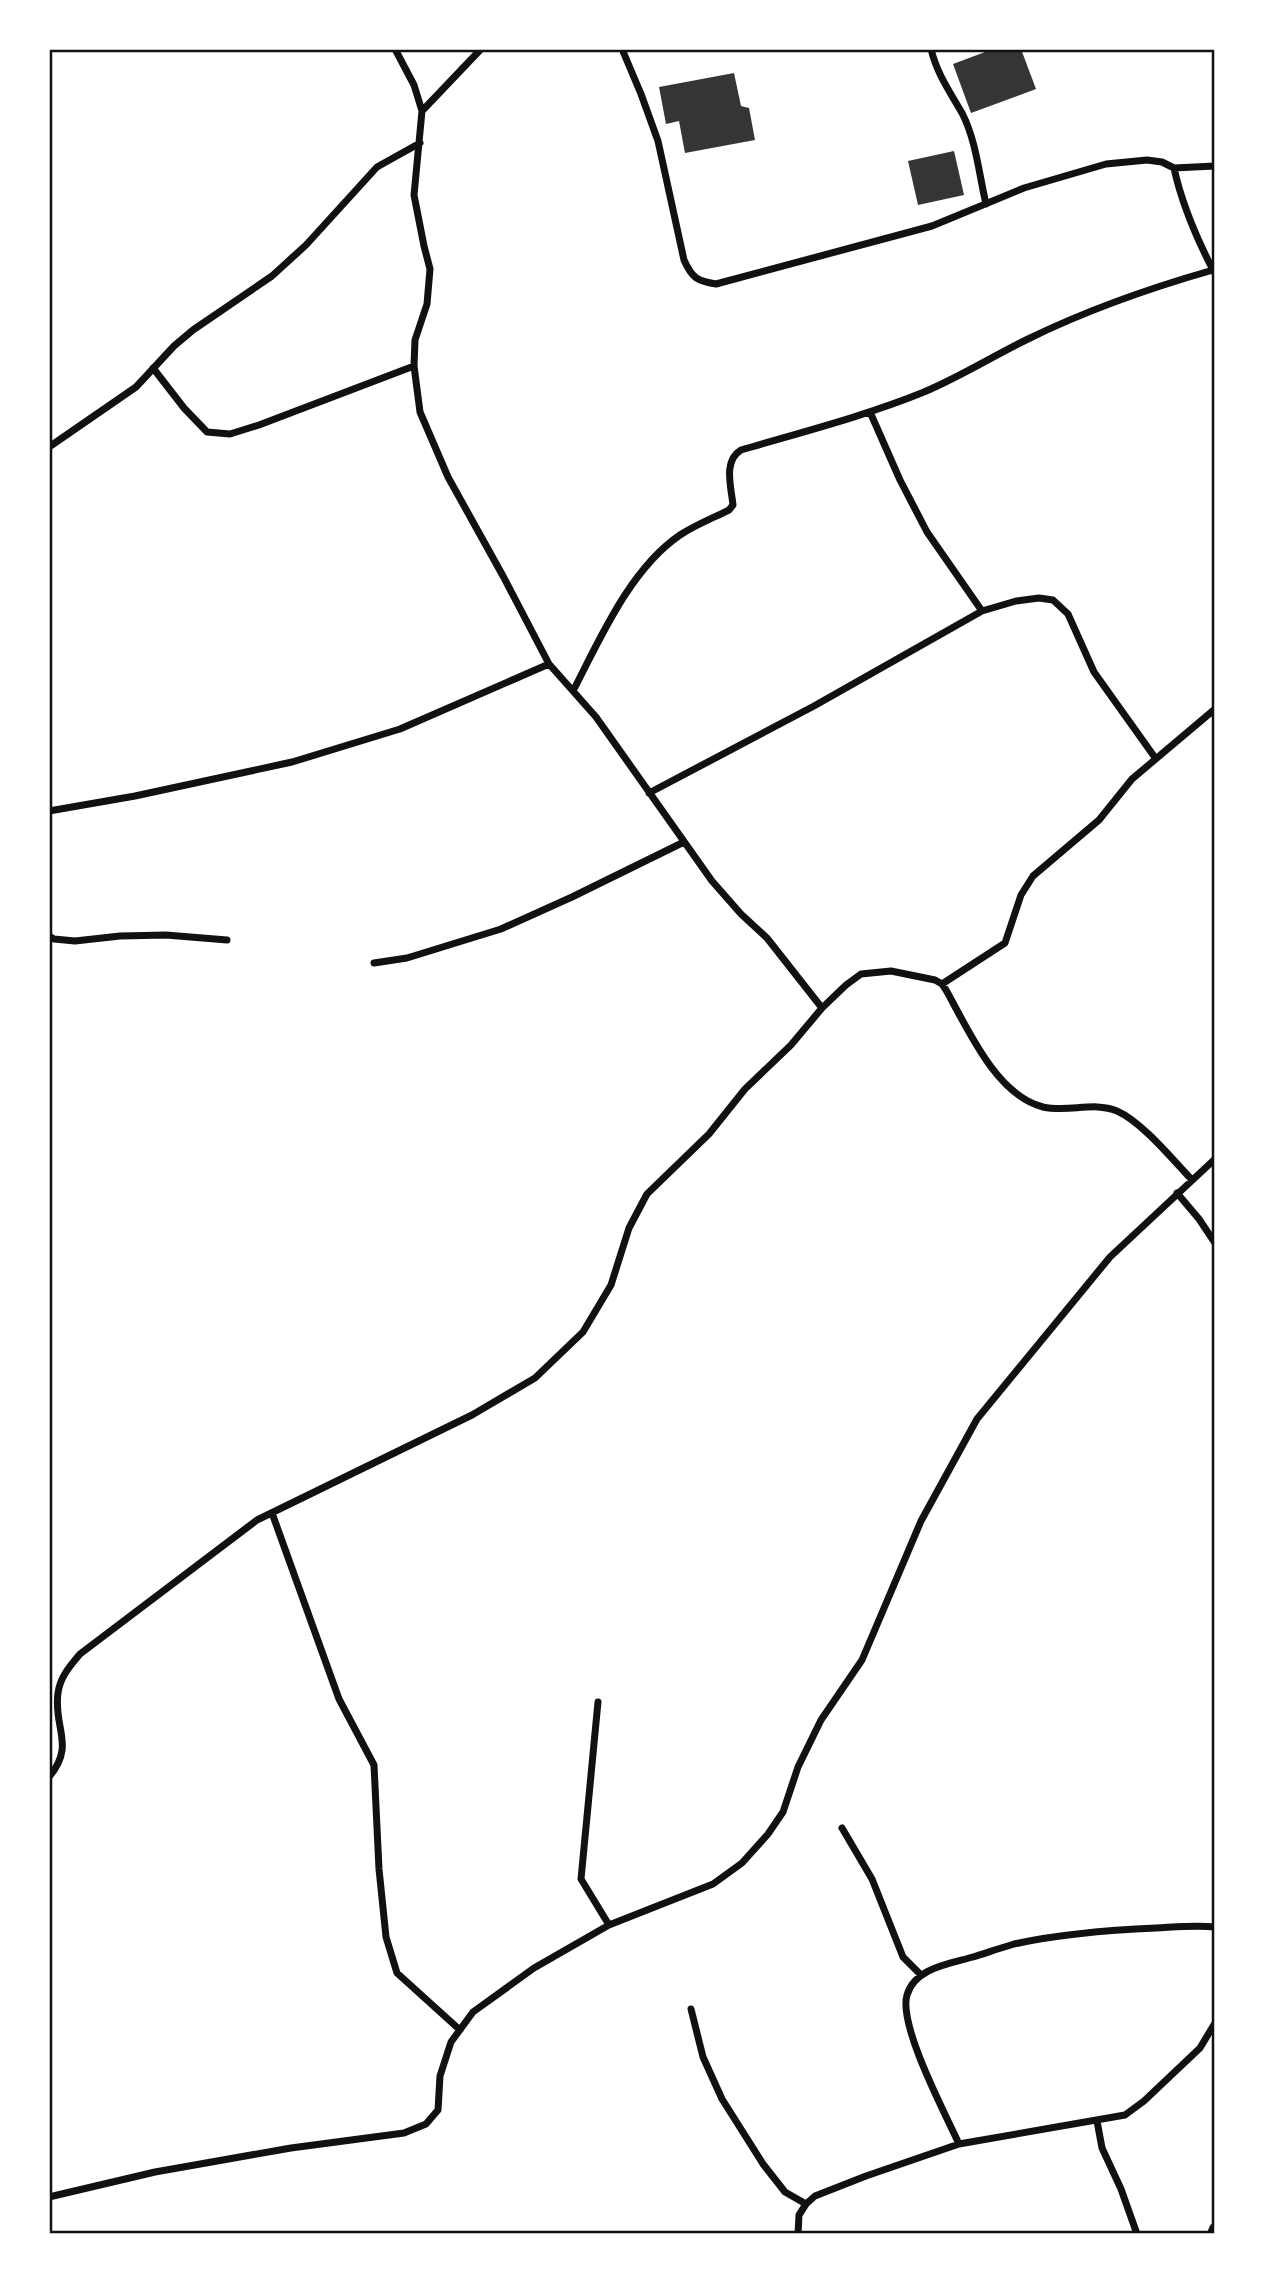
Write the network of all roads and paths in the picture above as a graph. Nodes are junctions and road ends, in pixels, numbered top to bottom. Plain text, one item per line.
1 (395, 49) edge
2 (622, 49) edge
3 (931, 49) edge
4 (479, 50) edge
5 (422, 111) junction
6 (420, 143) junction
7 (1215, 166) edge
8 (1174, 168) junction
9 (986, 204) junction
10 (1214, 272) edge
11 (414, 366) junction
12 (153, 368) junction
13 (870, 412) junction
14 (49, 447) edge
15 (982, 611) junction
16 (549, 664) junction
17 (573, 691) junction
18 (1215, 709) edge
19 (1156, 759) junction
20 (649, 793) junction
21 (49, 811) edge
22 (684, 842) junction
23 (49, 936) edge
24 (227, 940) dead end
25 (374, 963) dead end
26 (942, 984) junction
27 (822, 1008) junction
28 (1215, 1159) edge
29 (1192, 1180) junction
30 (1177, 1193) junction
31 (1215, 1243) edge
32 (272, 1513) junction
33 (598, 1702) dead end
34 (49, 1777) edge
35 (842, 1828) dead end
36 (609, 1925) junction
37 (1215, 1927) edge
38 (921, 1975) junction
39 (691, 2009) dead end
40 (1215, 2023) edge
41 (460, 2030) junction
42 (1097, 2121) junction
43 (959, 2144) junction
44 (49, 2197) edge
45 (806, 2204) junction
46 (798, 2234) edge
47 (1137, 2234) edge

1 - 5 street
2 - 9 street
3 - 9 street
4 - 5 street
5 - 6 street
6 - 11 street
6 - 12 street
7 - 8 street
8 - 9 street
8 - 10 street
10 - 13 street
11 - 12 street
11 - 16 street
12 - 14 street
13 - 15 street
13 - 17 street
15 - 19 street
15 - 20 street
16 - 17 street
16 - 21 street
17 - 20 street
18 - 19 street
19 - 26 street
20 - 22 street
22 - 25 street
22 - 27 street
23 - 24 street
26 - 27 street
26 - 29 street
27 - 32 street
28 - 29 street
29 - 30 street
30 - 31 street
30 - 36 street
32 - 34 street
32 - 41 street
33 - 36 street
35 - 38 street
36 - 41 street
37 - 38 street
38 - 43 street
39 - 45 street
40 - 42 street
41 - 44 street
42 - 43 street
42 - 47 street
43 - 45 street
45 - 46 street

